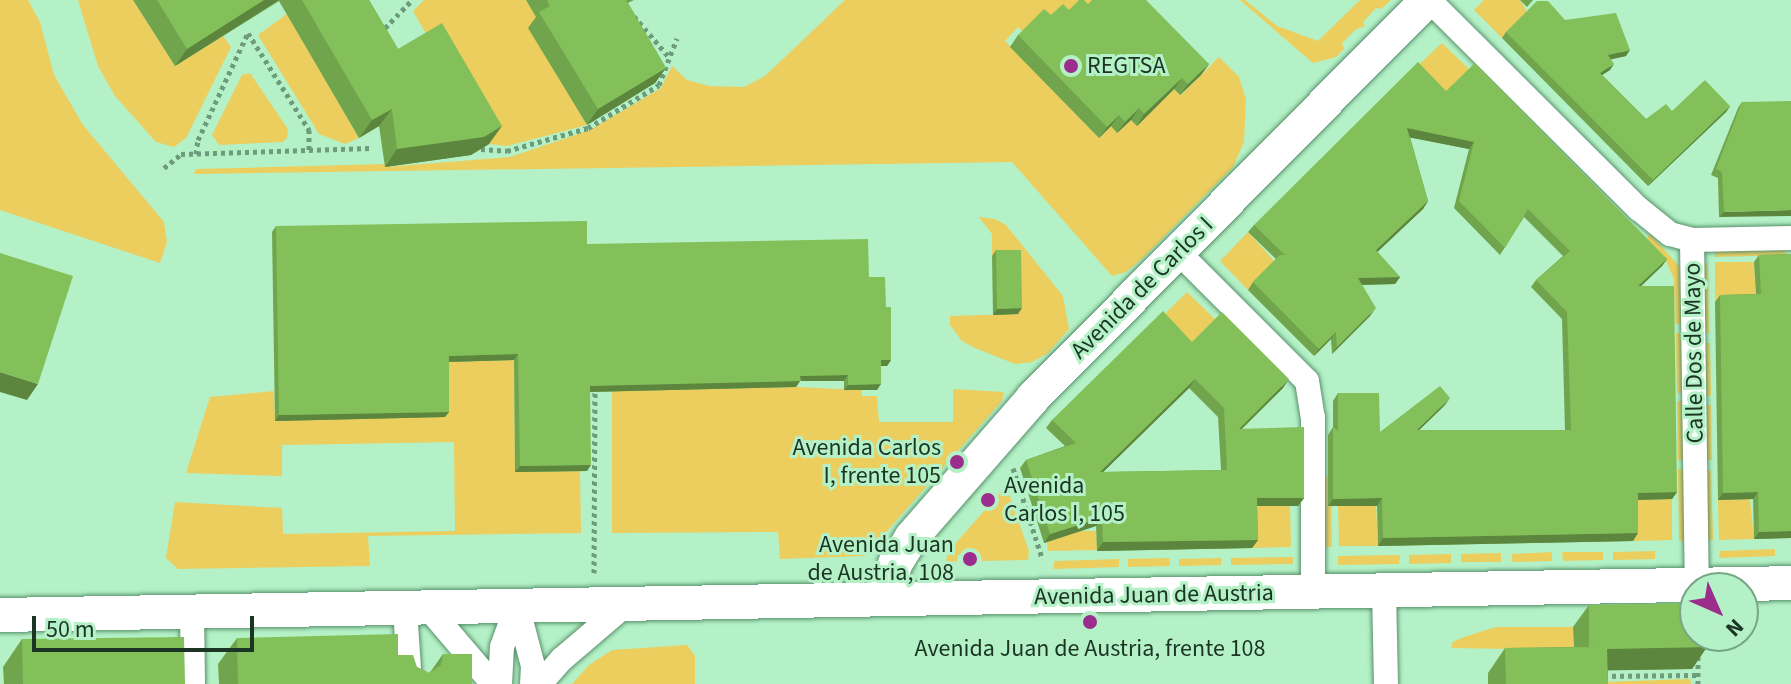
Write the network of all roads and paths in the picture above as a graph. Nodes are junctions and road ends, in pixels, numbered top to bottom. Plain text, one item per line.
1 (412, 0) edge
2 (1428, 0) edge
3 (630, 10) edge
4 (385, 28) edge
5 (677, 38) dead end
6 (670, 58) junction
7 (370, 148) dead end
8 (481, 149) edge
9 (309, 153) junction
10 (196, 154) junction
11 (164, 168) dead end
12 (1791, 238) edge
13 (1692, 240) junction
14 (1178, 252) junction
15 (595, 388) edge
16 (1013, 468) dead end
17 (1042, 558) dead end
18 (1697, 572) edge
19 (594, 573) dead end
20 (1791, 583) edge
21 (1759, 584) edge
22 (1679, 585) edge
23 (1384, 590) junction
24 (1313, 592) junction
25 (886, 598) junction
26 (629, 602) junction
27 (517, 605) junction
28 (417, 608) junction
29 (192, 611) junction
30 (0, 615) edge
31 (1698, 652) edge
32 (1698, 675) junction
33 (193, 684) edge
34 (410, 684) edge
35 (493, 684) edge
36 (500, 684) edge
37 (532, 684) edge
38 (540, 684) edge
39 (1386, 684) edge
40 (1596, 684) edge
41 (1698, 684) edge

1 - 4 path
2 - 13 street, Calle Dos de Mayo
2 - 14 main road, Avenida de Carlos I
3 - 6 path
5 - 6 path
6 - 8 path
7 - 9 path
9 - 10 path
9 - 10 path
10 - 11 path
12 - 13 street
13 - 18 street, Calle Dos de Mayo
14 - 24 street
14 - 25 main road, Avenida de Carlos I
15 - 19 path
16 - 17 path
20 - 21 main road, Avenida Juan de Austria
22 - 23 main road, Avenida Juan de Austria
23 - 24 main road, Avenida Juan de Austria
23 - 39 street
24 - 25 main road, Avenida Juan de Austria
25 - 26 main road, Avenida Juan de Austria
26 - 27 main road, Avenida Juan de Austria
26 - 38 street
27 - 28 main road, Avenida Juan de Austria
27 - 36 street
27 - 37 street
28 - 29 main road, Avenida Juan de Austria
28 - 34 street
28 - 35 street
29 - 30 main road, Avenida Juan de Austria
29 - 33 street
31 - 32 path
32 - 40 path
32 - 41 path

